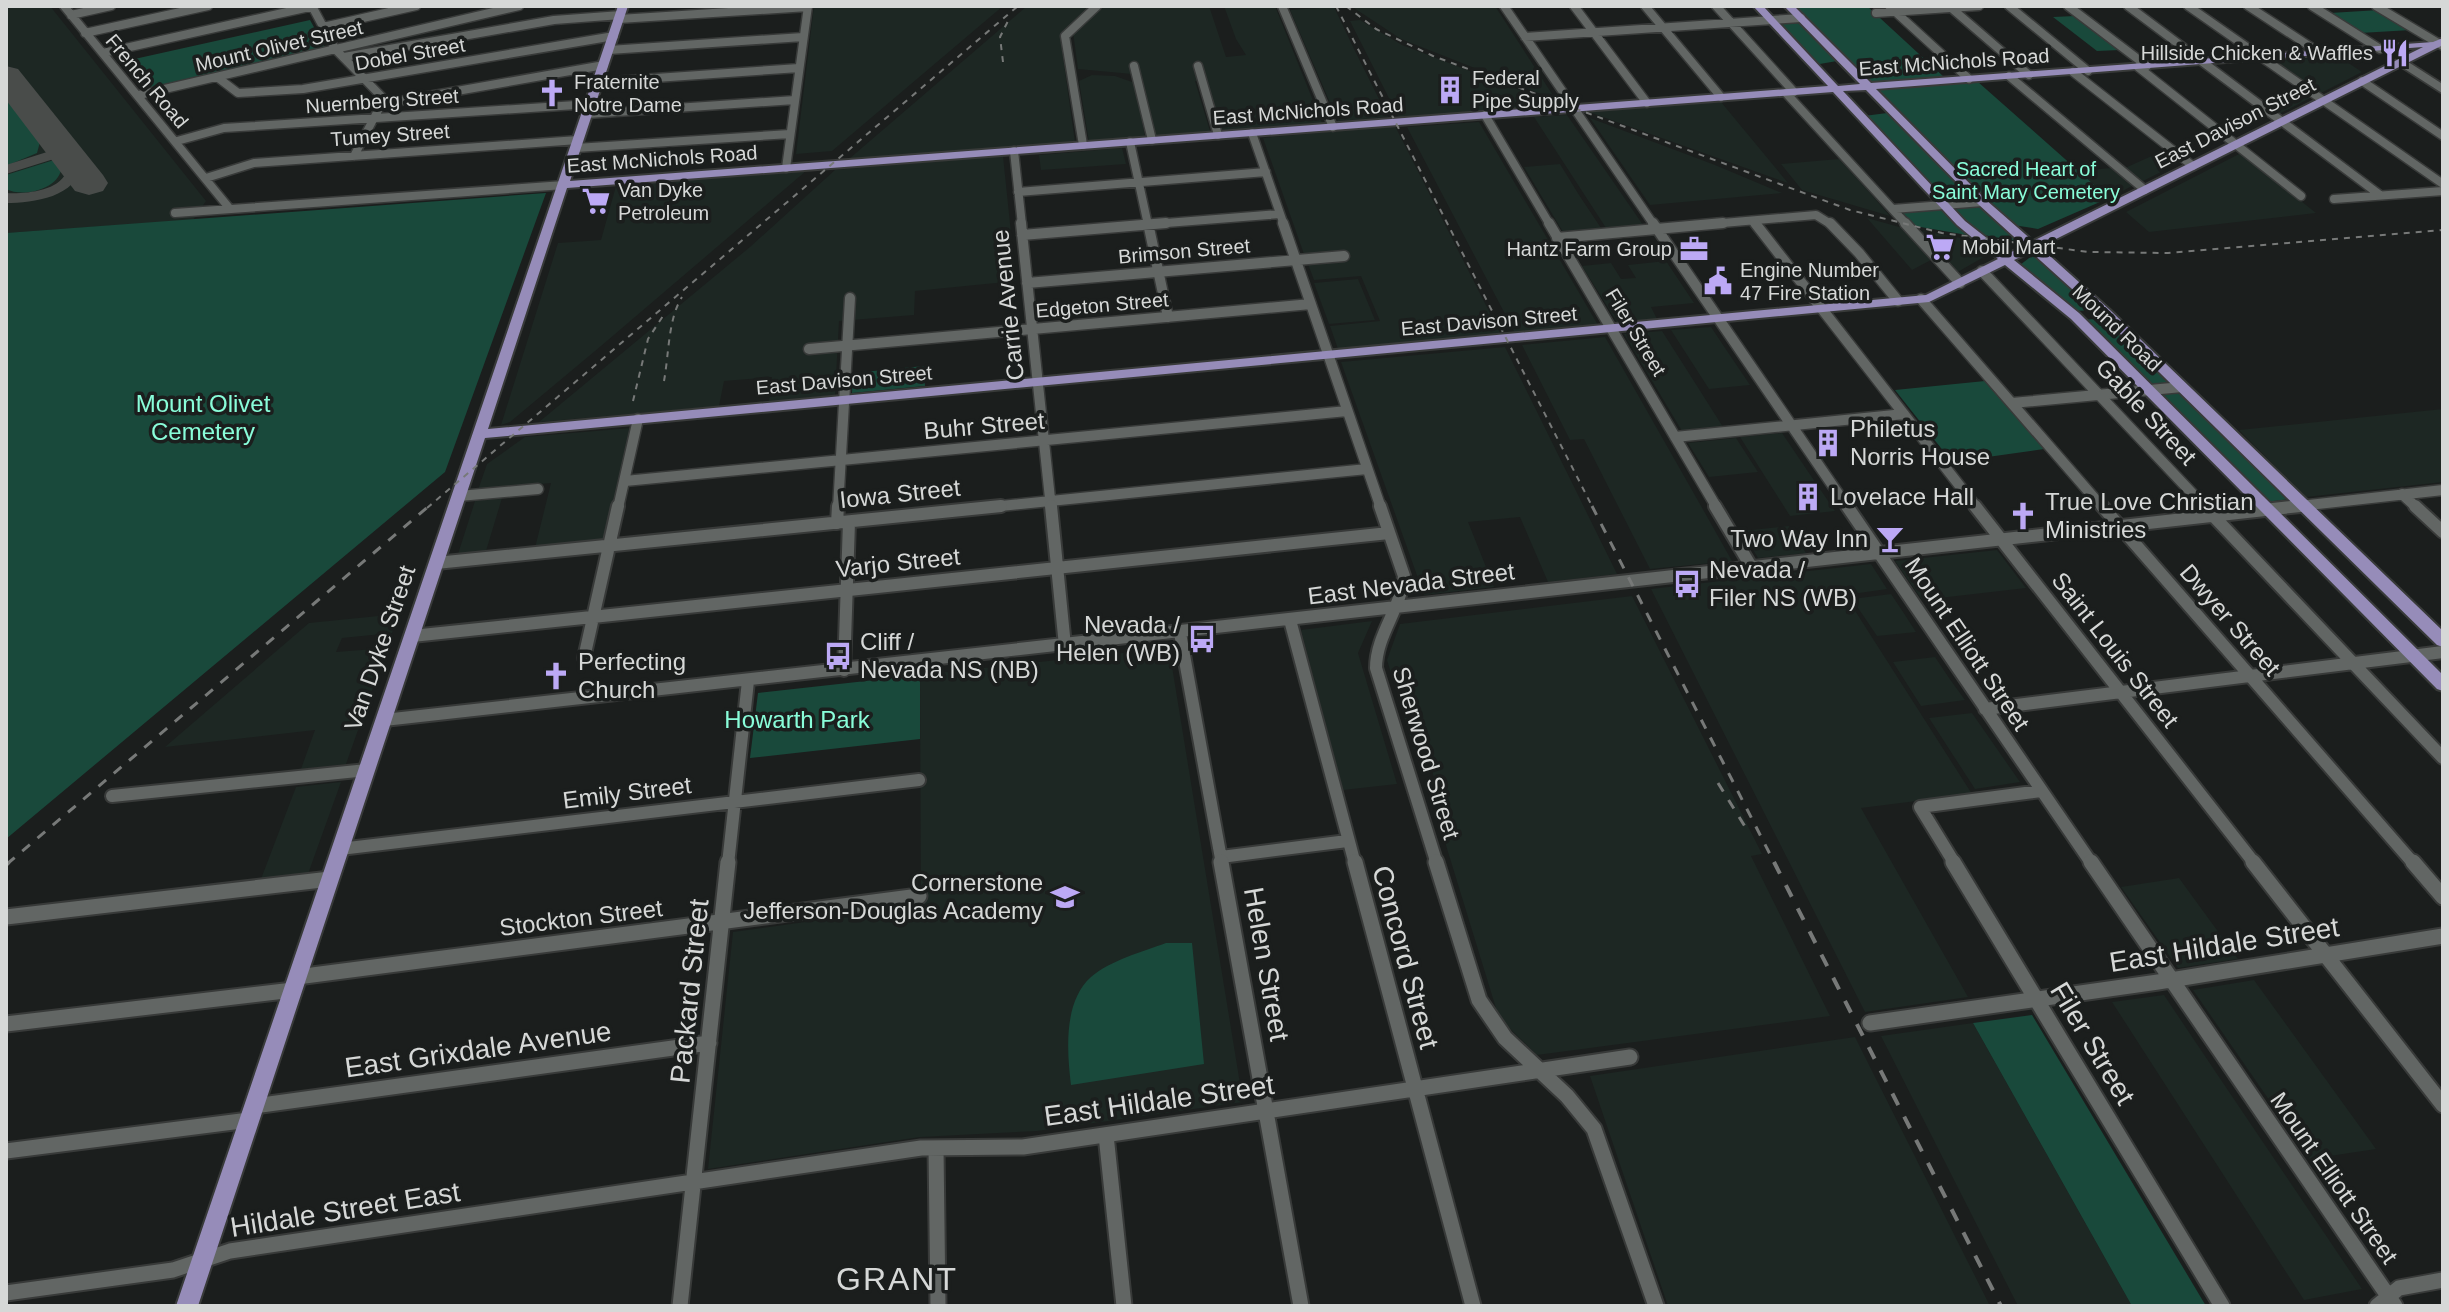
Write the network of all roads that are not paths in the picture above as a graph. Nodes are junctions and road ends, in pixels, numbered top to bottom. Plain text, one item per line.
1 (64, 6) edge
2 (111, 6) edge
3 (208, 6) edge
4 (313, 6) edge
5 (416, 6) edge
6 (519, 6) edge
7 (808, 6) edge
8 (1097, 6) edge
9 (1282, 6) edge
10 (1504, 6) edge
11 (1574, 6) edge
12 (1645, 6) edge
13 (1716, 6) edge
14 (1758, 6) edge
15 (1789, 6) edge
16 (1979, 6) edge
17 (2009, 6) edge
18 (2068, 6) edge
19 (2128, 6) edge
20 (2188, 6) edge
21 (2248, 6) edge
22 (2312, 6) edge
23 (2376, 6) edge
24 (2401, 6) edge
25 (1950, 7) edge
26 (1893, 9) edge
27 (621, 13) edge
28 (1876, 13) dead end
29 (2387, 13) junction
30 (71, 15) junction
31 (1801, 18) junction
32 (1772, 20) junction
33 (1731, 23) junction
34 (323, 27) junction
35 (1663, 28) junction
36 (1594, 32) junction
37 (85, 33) junction
38 (614, 36) junction
39 (803, 37) junction
40 (1525, 37) junction
41 (2442, 44) edge
42 (2396, 48) junction
43 (335, 49) junction
44 (2380, 49) junction
45 (609, 50) junction
46 (103, 53) junction
47 (2320, 53) junction
48 (2414, 56) junction
49 (344, 57) junction
50 (2264, 57) junction
51 (2202, 62) junction
52 (2401, 62) junction
53 (604, 65) junction
54 (1134, 66) dead end
55 (1198, 66) dead end
56 (2143, 66) junction
57 (799, 68) junction
58 (1817, 70) junction
59 (1851, 70) junction
60 (2088, 71) junction
61 (2073, 72) junction
62 (2029, 75) junction
63 (2009, 76) junction
64 (217, 77) junction
65 (364, 78) junction
66 (1969, 79) junction
67 (2362, 81) junction
68 (598, 82) junction
69 (1867, 87) junction
70 (1835, 89) junction
71 (2443, 89) edge
72 (1790, 92) junction
73 (139, 95) junction
74 (1721, 97) junction
75 (795, 100) junction
76 (2325, 100) junction
77 (1647, 103) junction
78 (383, 104) junction
79 (1886, 107) junction
80 (589, 109) junction
81 (1574, 109) junction
82 (1855, 110) junction
83 (1485, 115) junction
84 (374, 118) junction
85 (2282, 121) junction
86 (1333, 127) junction
87 (1252, 133) junction
88 (790, 134) junction
89 (1218, 135) junction
90 (2443, 136) edge
91 (1152, 140) junction
92 (177, 141) junction
93 (1130, 142) junction
94 (577, 144) junction
95 (2238, 144) junction
96 (1083, 145) junction
97 (1014, 151) junction
98 (354, 156) junction
99 (2193, 166) junction
100 (786, 168) junction
101 (1266, 172) junction
102 (206, 178) junction
103 (1138, 182) junction
104 (2443, 184) edge
105 (564, 185) junction
106 (2145, 190) junction
107 (2443, 191) edge
108 (1018, 192) junction
109 (2380, 195) junction
110 (2301, 196) dead end
111 (2334, 199) dead end
112 (1982, 202) junction
113 (1944, 205) junction
114 (225, 208) junction
115 (1893, 209) junction
116 (175, 213) dead end
117 (1280, 214) junction
118 (1753, 221) junction
119 (1148, 225) junction
120 (2009, 228) junction
121 (1656, 229) junction
122 (2056, 234) junction
123 (1022, 235) junction
124 (1557, 238) junction
125 (2032, 248) junction
126 (1344, 256) dead end
127 (1296, 260) junction
128 (2006, 260) junction
129 (1982, 271) junction
130 (1158, 272) junction
131 (1027, 283) junction
132 (1960, 283) junction
133 (850, 298) dead end
134 (1921, 299) junction
135 (1898, 301) junction
136 (1311, 304) junction
137 (1821, 308) junction
138 (2106, 313) junction
139 (2075, 316) junction
140 (1168, 317) junction
141 (1717, 319) junction
142 (1032, 329) junction
143 (1611, 329) junction
144 (847, 345) junction
145 (809, 349) dead end
146 (1329, 356) junction
147 (1038, 382) junction
148 (2182, 387) junction
149 (2149, 390) junction
150 (2099, 395) junction
151 (844, 400) junction
152 (2012, 403) junction
153 (1347, 411) junction
154 (1904, 414) junction
155 (638, 419) junction
156 (1791, 426) junction
157 (480, 434) junction
158 (1675, 437) junction
159 (1044, 440) junction
160 (841, 460) junction
161 (1367, 469) junction
162 (625, 481) junction
163 (538, 489) dead end
164 (2443, 490) edge
165 (2402, 494) junction
166 (459, 496) junction
167 (1050, 501) junction
168 (2304, 505) junction
169 (2268, 509) junction
170 (2214, 516) junction
171 (843, 522) junction
172 (2120, 526) junction
173 (2443, 532) edge
174 (1389, 533) junction
175 (2002, 540) junction
176 (610, 546) junction
177 (1878, 554) junction
178 (436, 563) junction
179 (1057, 568) junction
180 (1752, 568) junction
181 (847, 590) junction
182 (1394, 609) junction
183 (593, 618) junction
184 (1290, 620) junction
185 (1180, 633) junction
186 (412, 636) junction
187 (2443, 641) edge
188 (1065, 646) junction
189 (2443, 652) edge
190 (2413, 655) junction
191 (584, 658) dead end
192 (2354, 663) junction
193 (844, 670) junction
194 (2250, 676) junction
195 (748, 681) junction
196 (2441, 682) edge
197 (2121, 693) junction
198 (1985, 709) junction
199 (384, 720) junction
200 (2443, 758) edge
201 (367, 770) junction
202 (919, 780) dead end
203 (2041, 791) junction
204 (112, 796) dead end
205 (735, 802) junction
206 (1347, 841) junction
207 (340, 849) junction
208 (1221, 857) junction
209 (330, 879) junction
210 (919, 896) dead end
211 (2443, 897) edge
212 (6, 917) edge
213 (722, 922) junction
214 (2443, 936) edge
215 (2325, 954) junction
216 (2169, 979) junction
217 (295, 984) junction
218 (2036, 999) junction
219 (1870, 1023) dead end
220 (6, 1024) edge
221 (709, 1043) junction
222 (1630, 1057) dead end
223 (1536, 1070) junction
224 (1414, 1089) junction
225 (2443, 1105) edge
226 (1266, 1110) junction
227 (252, 1113) junction
228 (1106, 1135) junction
229 (936, 1148) junction
230 (6, 1151) edge
231 (694, 1182) junction
232 (201, 1262) junction
233 (2443, 1280) edge
234 (6, 1293) edge
235 (2387, 1303) edge
236 (187, 1306) edge
237 (680, 1306) edge
238 (938, 1306) edge
239 (1124, 1306) edge
240 (1301, 1306) edge
241 (1473, 1306) edge
242 (1656, 1306) edge
243 (2222, 1306) edge

1 - 30 street, French Road
2 - 30 street
3 - 37 street
4 - 34 street
4 - 46 street
5 - 34 street
6 - 43 street, Mount Olivet Street
7 - 27 street
7 - 39 street
8 - 96 street
9 - 86 street
10 - 40 street, Mount Elliott Street
11 - 36 street
12 - 35 street
13 - 33 street
14 - 32 main road, Mound Road
15 - 31 main road, Mound Road
16 - 25 street
17 - 60 street
18 - 56 street
19 - 51 street
20 - 50 street
21 - 47 street
22 - 44 street
23 - 29 street
24 - 29 street
25 - 26 street
25 - 62 street
26 - 28 street
26 - 66 street
27 - 38 main road, Van Dyke Street
27 - 49 street
29 - 41 street
30 - 37 street, French Road
31 - 32 street
31 - 59 main road, Mound Road
32 - 33 street
32 - 58 main road, Mound Road
33 - 35 street
33 - 72 street
34 - 43 street
35 - 36 street
35 - 74 street
36 - 40 street
36 - 77 street
37 - 46 street, French Road
38 - 45 main road, Van Dyke Street
38 - 65 street, Dobel Street
39 - 45 street
39 - 57 street
40 - 81 street, Mount Elliott Street
41 - 42 main road, East McNichols Road
41 - 48 main road, East Davison Street
42 - 44 main road, East McNichols Road
42 - 48 main road
43 - 49 street
43 - 64 street, Mount Olivet Street
44 - 47 main road, East McNichols Road
45 - 53 main road, Van Dyke Street
46 - 73 street, French Road
47 - 50 main road, East McNichols Road
48 - 52 main road, East Davison Street
49 - 65 street
50 - 51 main road, East McNichols Road
50 - 76 street
51 - 56 main road, East McNichols Road
51 - 85 street
52 - 67 main road, East Davison Street
52 - 71 street
53 - 68 main road, Van Dyke Street
53 - 78 street
54 - 91 street
55 - 89 street
56 - 60 main road, East McNichols Road
56 - 95 street
57 - 68 street
57 - 75 street
58 - 59 main road
58 - 70 main road, Mound Road
59 - 69 main road, Mound Road
60 - 61 main road, East McNichols Road
61 - 62 main road, East McNichols Road
61 - 99 street
62 - 63 main road, East McNichols Road
63 - 66 main road, East McNichols Road
63 - 106 street
64 - 65 street, Dobel Street
64 - 73 street, Mount Olivet Street
65 - 78 street
66 - 69 main road, East McNichols Road
67 - 76 main road, East Davison Street
67 - 90 street
68 - 80 main road, Van Dyke Street
69 - 70 main road, East McNichols Road
69 - 79 main road, Mound Road
70 - 72 main road, East McNichols Road
70 - 82 main road, Mound Road
72 - 74 main road, East McNichols Road
72 - 115 street
73 - 92 street, French Road
74 - 77 main road, East McNichols Road
75 - 80 street, Nuernberg Street
75 - 88 street
76 - 85 main road, East Davison Street
76 - 104 street
77 - 81 main road, East McNichols Road
78 - 84 street
79 - 82 main road
79 - 112 main road, Mound Road
80 - 84 street, Nuernberg Street
80 - 94 main road, Van Dyke Street
81 - 83 main road, East McNichols Road
81 - 121 street, Mount Elliott Street
82 - 113 main road, Mound Road
83 - 86 main road, East McNichols Road
83 - 124 street, Filer Street
84 - 92 street, Nuernberg Street
84 - 98 street
85 - 95 main road, East Davison Street
85 - 109 street
86 - 87 main road, East McNichols Road
87 - 89 main road, East McNichols Road
87 - 101 street, Sherwood Street
88 - 94 street, Tumey Street
88 - 100 street
89 - 91 main road, East McNichols Road
91 - 93 main road, East McNichols Road
92 - 102 street, French Road
93 - 96 main road, East McNichols Road
93 - 103 street
94 - 98 street, Tumey Street
94 - 105 main road, Van Dyke Street
95 - 99 main road, East Davison Street
95 - 110 street
96 - 97 main road, East McNichols Road
97 - 100 main road, East McNichols Road
97 - 108 street, Carrie Avenue
98 - 102 street, Tumey Street
99 - 106 main road, East Davison Street
100 - 105 main road, East McNichols Road
101 - 103 street
101 - 117 street, Sherwood Street
102 - 114 street, French Road
103 - 108 street
103 - 119 street
105 - 114 street, East McNichols Road
105 - 157 main road, Van Dyke Street
106 - 122 main road, East Davison Street
107 - 109 street
108 - 123 street, Carrie Avenue
109 - 111 street
112 - 113 street
112 - 120 main road, Mound Road
113 - 115 street
113 - 128 main road, Mound Road
114 - 116 street, East McNichols Road
115 - 132 street
117 - 119 street
117 - 127 street, Sherwood Street
118 - 121 street
118 - 135 street
118 - 137 street, Saint Louis Street
119 - 123 street
119 - 130 street
120 - 122 main road
120 - 125 main road, Mound Road
121 - 124 street
121 - 141 street, Mount Elliott Street
122 - 125 main road, East Davison Street
123 - 131 street, Carrie Avenue
124 - 143 street, Filer Street
125 - 128 main road, East Davison Street
125 - 138 main road, Mound Road
126 - 127 street, Brimson Street
127 - 130 street, Brimson Street
127 - 136 street, Sherwood Street
128 - 129 main road, East Davison Street
128 - 139 main road, Mound Road
129 - 132 main road, East Davison Street
129 - 150 street, Gable Street
130 - 131 street, Brimson Street
130 - 140 street
131 - 142 street, Carrie Avenue
132 - 134 main road, East Davison Street
133 - 144 street
134 - 135 main road, East Davison Street
134 - 152 street, Dwyer Street
135 - 137 main road, East Davison Street
136 - 140 street, Edgeton Street
136 - 146 street, Sherwood Street
137 - 141 main road, East Davison Street
137 - 154 street, Saint Louis Street
138 - 139 main road
138 - 148 main road, Mound Road
139 - 149 main road, Mound Road
140 - 142 street, Edgeton Street
141 - 143 main road, East Davison Street
141 - 156 street, Mount Elliott Street
142 - 144 street, Edgeton Street
142 - 147 street, Carrie Avenue
143 - 146 main road, East Davison Street
143 - 158 street, Filer Street
144 - 145 street, Edgeton Street
144 - 151 street
146 - 147 main road, East Davison Street
146 - 153 street, Sherwood Street
147 - 151 main road, East Davison Street
147 - 159 street, Carrie Avenue
148 - 149 street
148 - 168 main road, Mound Road
149 - 150 street
149 - 169 main road, Mound Road
150 - 152 street
150 - 170 street, Gable Street
151 - 155 main road, East Davison Street
151 - 160 street
152 - 172 street, Dwyer Street
153 - 159 street, Buhr Street
153 - 161 street, Sherwood Street
154 - 156 street
154 - 175 street, Saint Louis Street
155 - 157 main road, East Davison Street
155 - 162 street
156 - 158 street
156 - 177 street, Mount Elliott Street
157 - 166 main road, Van Dyke Street
158 - 180 street, Filer Street
159 - 160 street, Buhr Street
159 - 167 street, Carrie Avenue
160 - 162 street, Buhr Street
160 - 171 street
161 - 167 street, Iowa Street
161 - 174 street, Sherwood Street
162 - 176 street
163 - 166 street
164 - 165 street, East Nevada Street
165 - 168 street, East Nevada Street
165 - 173 street
166 - 178 main road, Van Dyke Street
167 - 171 street, Iowa Street
167 - 179 street, Carrie Avenue
168 - 169 street, East Nevada Street
168 - 187 main road, Mound Road
169 - 170 street, East Nevada Street
169 - 190 main road, Mound Road
170 - 172 street, East Nevada Street
170 - 192 street, Gable Street
171 - 176 street, Iowa Street
171 - 181 street
172 - 175 street, East Nevada Street
172 - 194 street, Dwyer Street
174 - 179 street, Varjo Street
174 - 182 street, Sherwood Street
175 - 177 street, East Nevada Street
175 - 197 street, Saint Louis Street
176 - 178 street, Iowa Street
176 - 183 street
177 - 180 street, East Nevada Street
177 - 198 street, Mount Elliott Street
178 - 186 main road, Van Dyke Street
179 - 181 street, Varjo Street
179 - 188 street, Carrie Avenue
180 - 182 street, East Nevada Street
181 - 183 street, Varjo Street
181 - 193 street
182 - 184 street, East Nevada Street
182 - 223 street, Sherwood Street
183 - 186 street, Varjo Street
183 - 191 street
184 - 185 street, East Nevada Street
184 - 206 street, Concord Street
185 - 188 street, East Nevada Street
185 - 208 street, Helen Street
186 - 199 main road, Van Dyke Street
188 - 193 street, East Nevada Street
189 - 190 street
190 - 192 street
190 - 196 main road, Mound Road
192 - 194 street
192 - 200 street, Gable Street
193 - 195 street, East Nevada Street
194 - 197 street
194 - 211 street, Dwyer Street
195 - 199 street, East Nevada Street
195 - 205 street, Packard Street
197 - 198 street
197 - 215 street, Saint Louis Street
198 - 203 street, Mount Elliott Street
199 - 201 main road, Van Dyke Street
201 - 204 street
201 - 207 main road, Van Dyke Street
202 - 205 street, Emily Street
203 - 216 street, Mount Elliott Street
203 - 218 street, Filer Street
205 - 207 street, Emily Street
205 - 213 street, Packard Street
206 - 208 street
206 - 224 street, Concord Street
207 - 209 main road, Van Dyke Street
208 - 226 street, Helen Street
209 - 212 street
209 - 217 main road, Van Dyke Street
210 - 213 street, Stockton Street
213 - 217 street, Stockton Street
213 - 221 street, Packard Street
214 - 215 street, East Hildale Street
215 - 216 street, East Hildale Street
215 - 225 street, Saint Louis Street
216 - 218 street, East Hildale Street
216 - 235 street, Mount Elliott Street
217 - 220 street, Stockton Street
217 - 227 main road, Van Dyke Street
218 - 219 street, East Hildale Street
218 - 243 street, Filer Street
221 - 227 street, East Grixdale Avenue
221 - 231 street, Packard Street
222 - 223 street, East Hildale Street
223 - 224 street, East Hildale Street
223 - 242 street, Sherwood Street
224 - 226 street, East Hildale Street
224 - 241 street, Concord Street
226 - 228 street, East Hildale Street
226 - 240 street, Helen Street
227 - 230 street, East Grixdale Avenue
227 - 232 main road, Van Dyke Street
228 - 229 street, East Hildale Street
228 - 239 street
229 - 231 street, East Hildale Street
229 - 238 street
231 - 232 street, Hildale Street East
231 - 237 street, Packard Street
232 - 234 street, Hildale Street East
232 - 236 main road, Van Dyke Street
233 - 235 street

